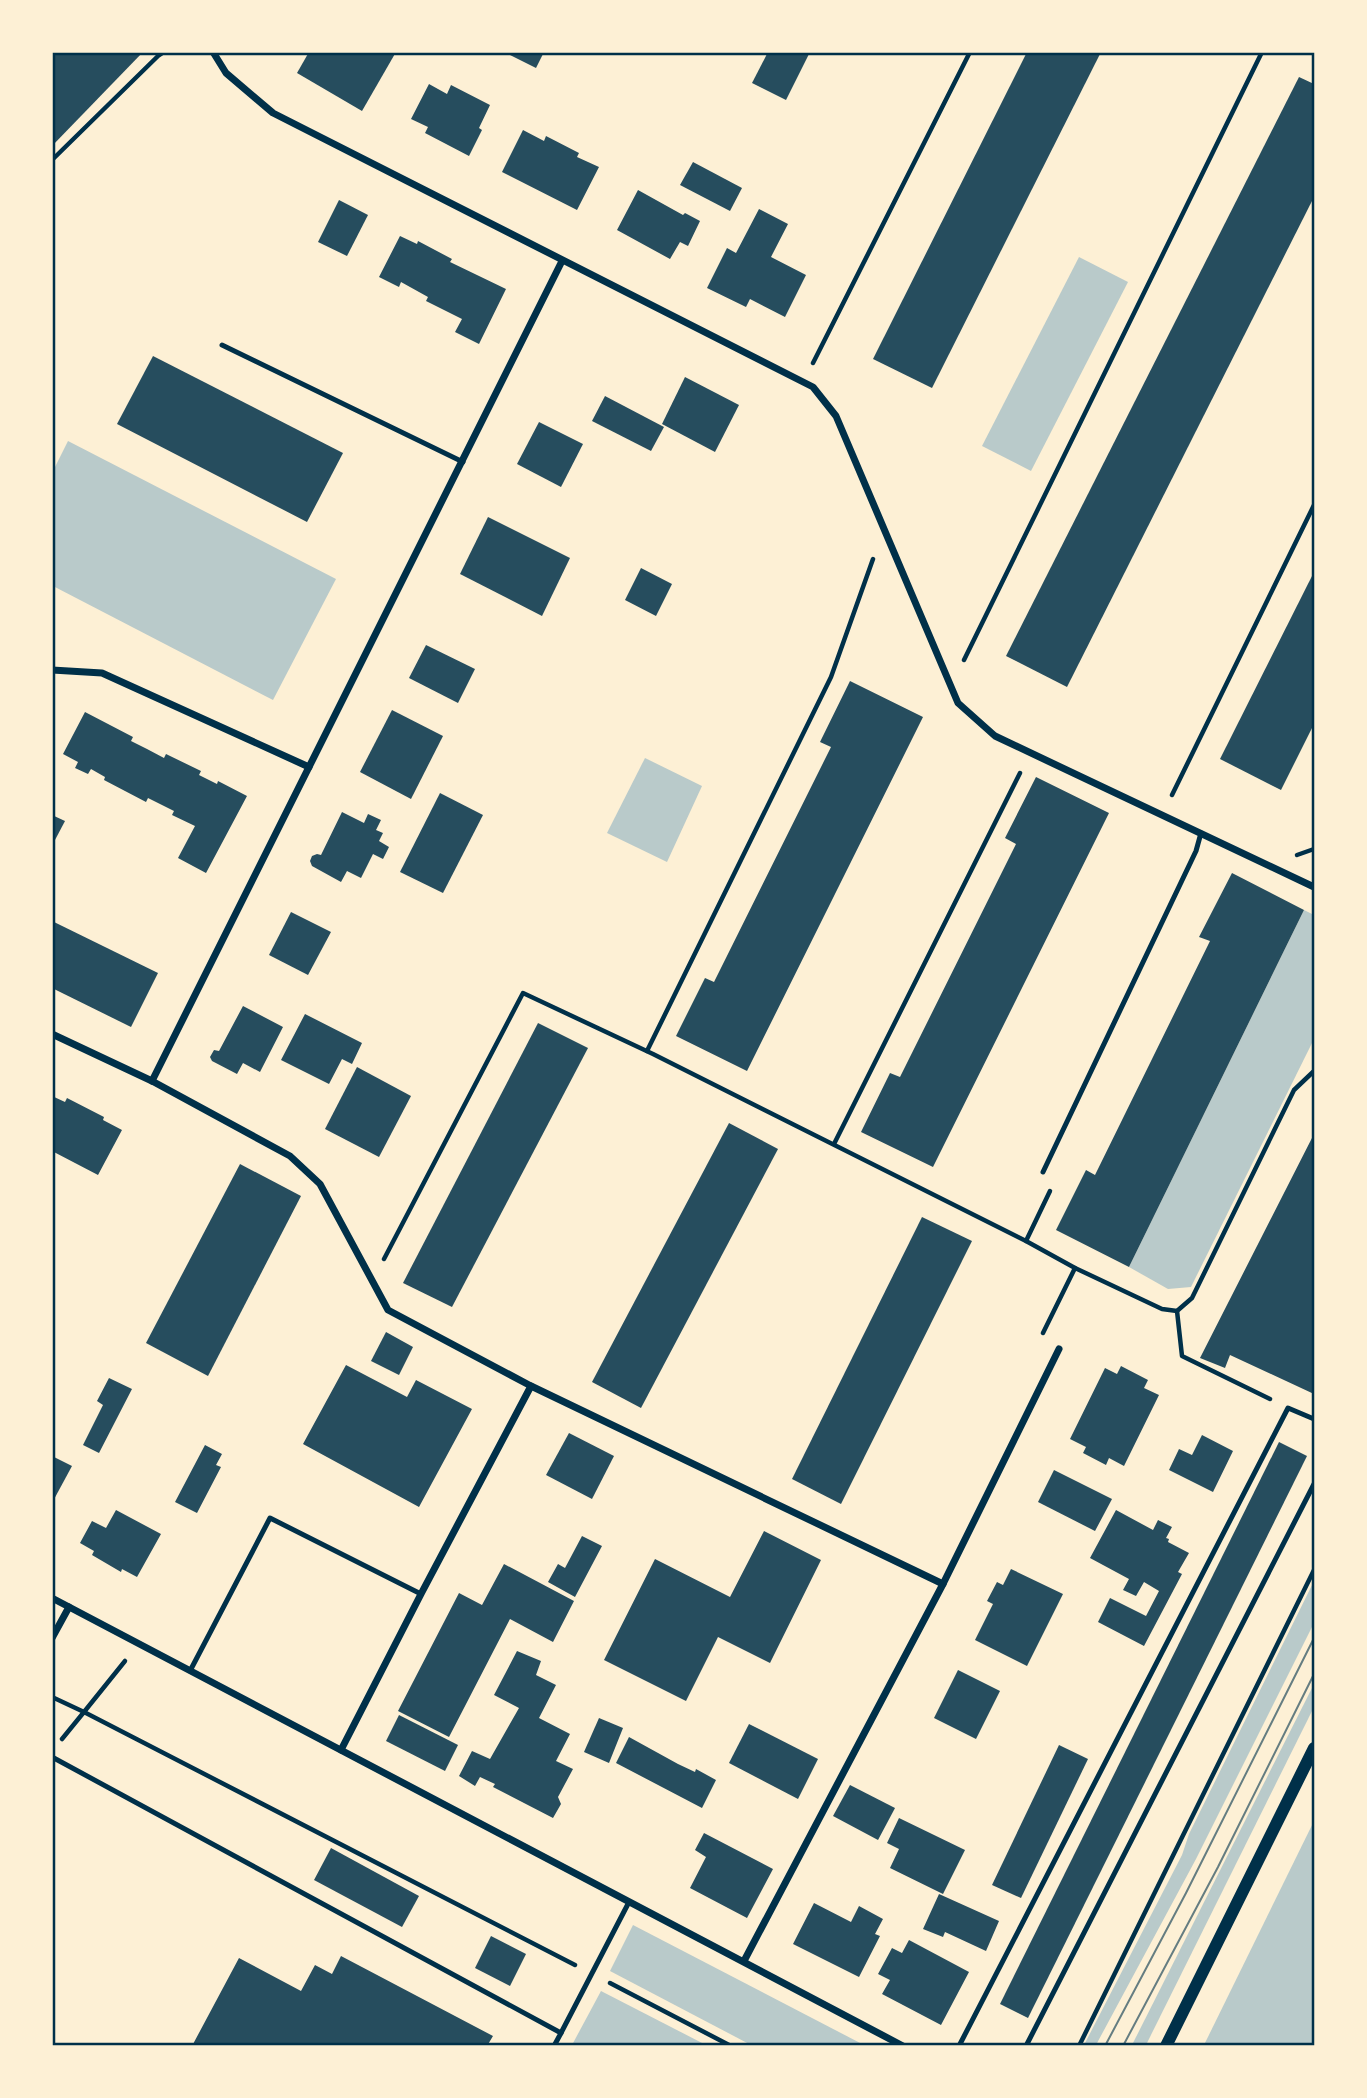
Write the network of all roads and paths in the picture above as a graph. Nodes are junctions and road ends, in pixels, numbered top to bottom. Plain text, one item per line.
1 (164, 52) edge
2 (213, 52) edge
3 (970, 52) edge
4 (1262, 52) edge
5 (52, 160) edge
6 (562, 261) junction
7 (222, 345) dead end
8 (803, 382) junction
9 (463, 462) junction
10 (1314, 505) edge
11 (878, 570) dead end
12 (956, 651) dead end
13 (52, 670) edge
14 (309, 767) junction
15 (1022, 768) dead end
16 (1172, 796) dead end
17 (1201, 833) junction
18 (1285, 849) dead end
19 (1314, 849) edge
20 (1314, 887) edge
21 (52, 1034) edge
22 (647, 1051) junction
23 (1314, 1070) edge
24 (152, 1081) junction
25 (834, 1144) junction
26 (1043, 1172) dead end
27 (372, 1282) junction
28 (1177, 1311) junction
29 (1059, 1349) dead end
30 (531, 1386) junction
31 (1288, 1408) junction
32 (1314, 1419) edge
33 (1314, 1484) edge
34 (1314, 1570) edge
35 (943, 1584) junction
36 (421, 1594) junction
37 (52, 1598) edge
38 (69, 1607) junction
39 (52, 1638) edge
40 (138, 1643) junction
41 (190, 1671) junction
42 (52, 1697) edge
43 (84, 1712) junction
44 (60, 1740) dead end
45 (1314, 1748) edge
46 (341, 1750) junction
47 (52, 1757) edge
48 (629, 1902) junction
49 (744, 1961) junction
50 (592, 1973) junction
51 (561, 2033) junction
52 (554, 2046) edge
53 (731, 2046) edge
54 (902, 2046) edge
55 (959, 2046) edge
56 (1026, 2046) edge
57 (1079, 2046) edge
58 (1166, 2046) edge

1 - 5 path
2 - 6 street
3 - 8 path
4 - 12 path
6 - 8 street
6 - 9 street
7 - 9 lane
8 - 17 street
9 - 14 street
10 - 16 path
11 - 22 path
13 - 14 street
14 - 24 street
15 - 25 path
17 - 20 street
17 - 26 lane
18 - 19 path
21 - 24 street
22 - 25 path
22 - 27 path
23 - 28 path
24 - 27 street
25 - 28 path
27 - 30 street
28 - 31 path
29 - 35 street
30 - 35 street
30 - 36 street
31 - 32 lane
31 - 55 lane
33 - 56 lane
34 - 57 path
35 - 49 street
36 - 41 lane
36 - 46 street
37 - 38 street
38 - 39 street
38 - 40 street
40 - 41 street
40 - 43 path
41 - 46 street
42 - 43 path
43 - 44 path
43 - 50 path
45 - 58 street
46 - 48 street
47 - 51 lane
48 - 49 street
48 - 50 lane
49 - 54 street
50 - 51 lane
50 - 53 path
51 - 52 lane

